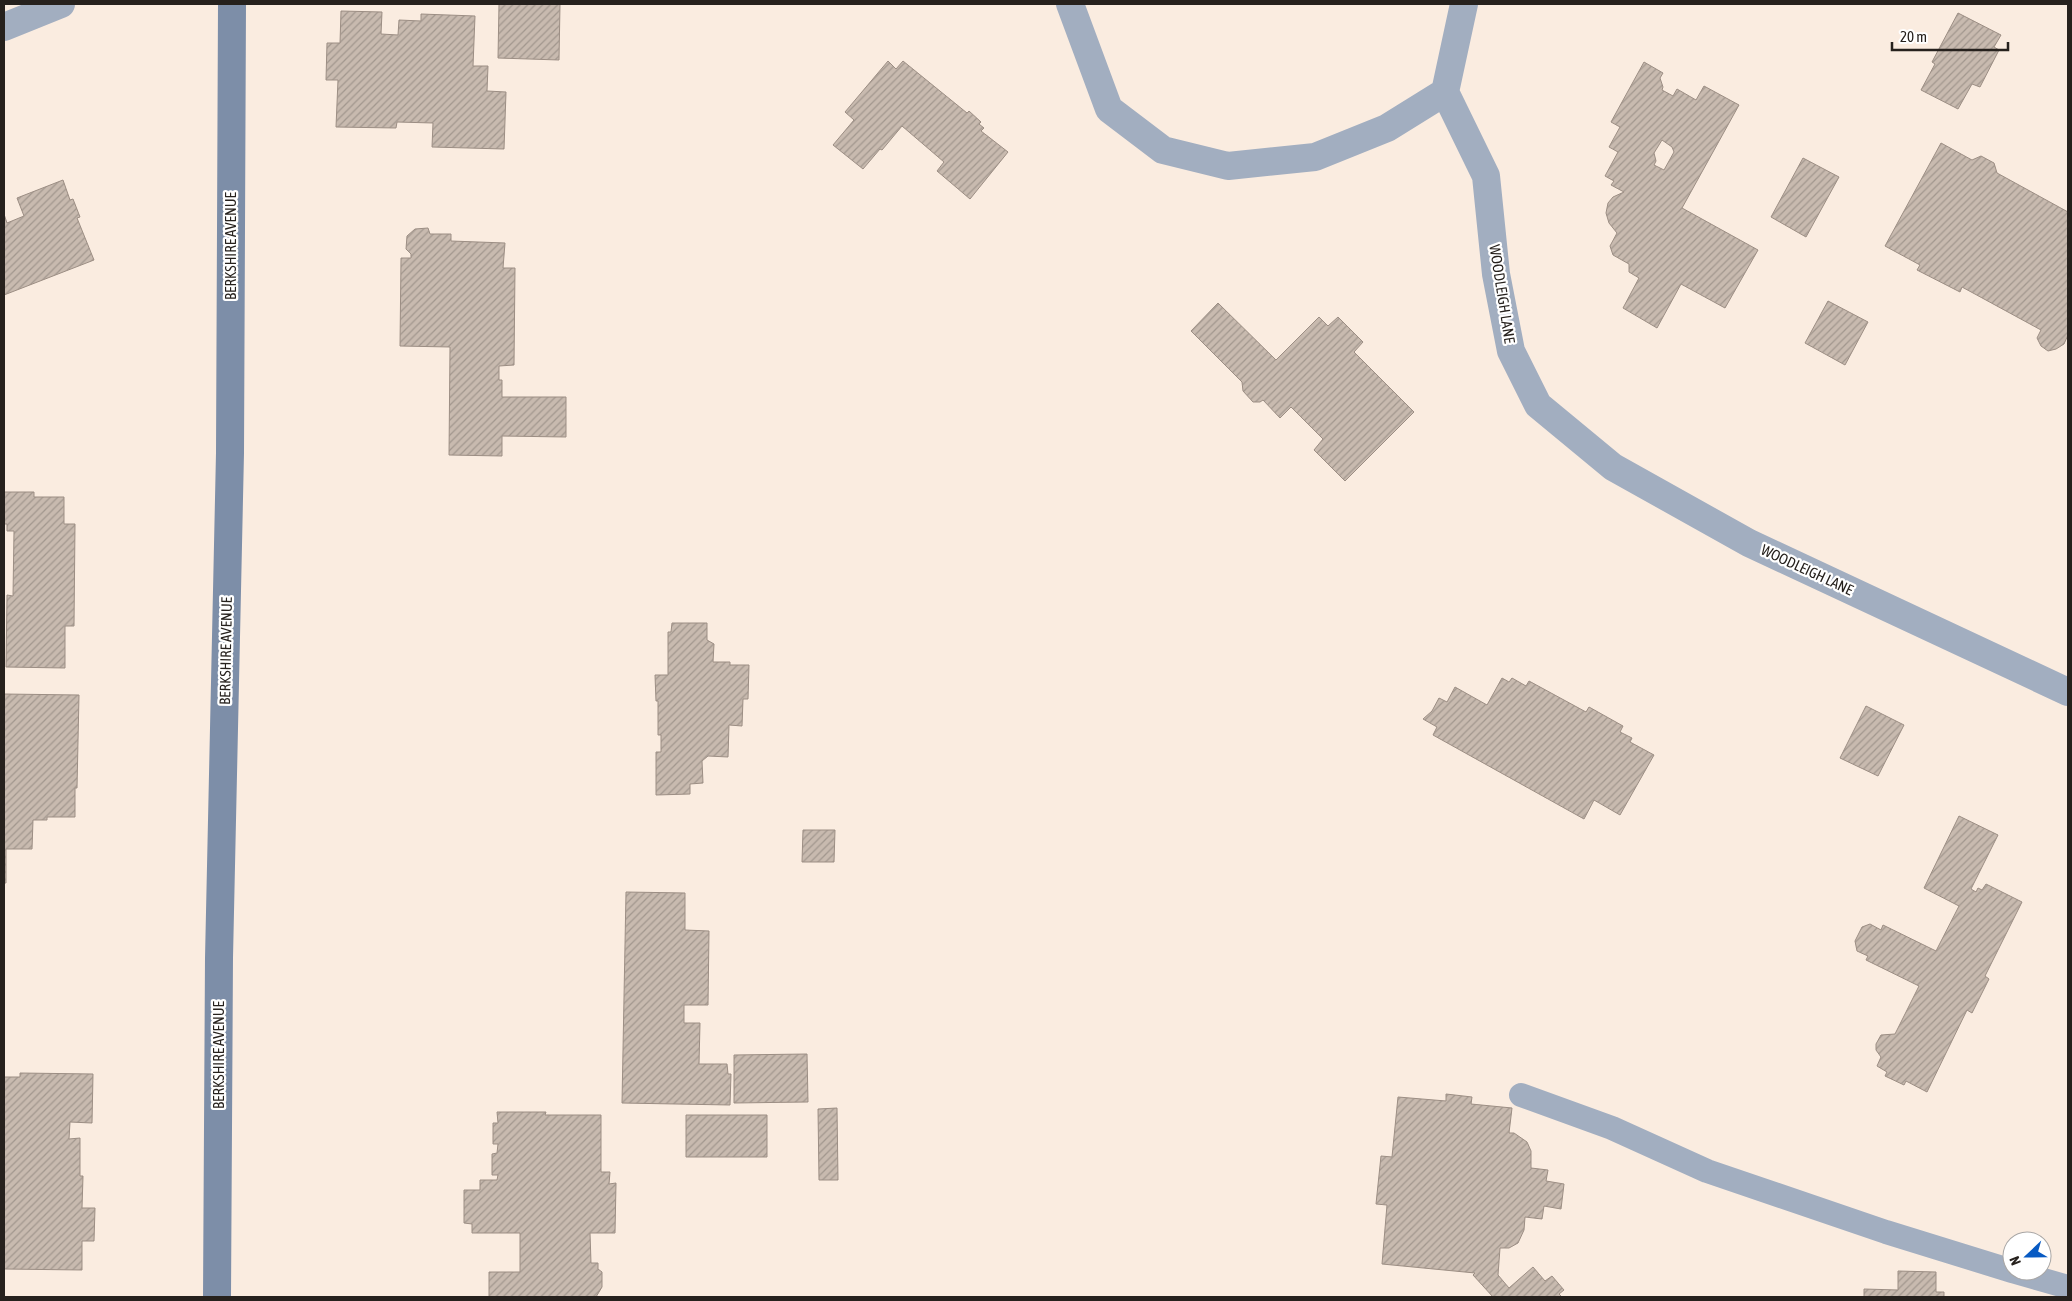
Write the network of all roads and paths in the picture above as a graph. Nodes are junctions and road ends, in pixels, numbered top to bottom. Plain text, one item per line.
1 (61, 4) edge
2 (232, 4) edge
3 (1070, 4) edge
4 (1464, 4) edge
5 (4, 27) edge
6 (1445, 92) junction
7 (2068, 692) edge
8 (1521, 1094) dead end
9 (2002, 1268) edge
10 (2047, 1281) edge
11 (2068, 1287) edge
12 (217, 1297) edge

1 - 5 street
2 - 12 street, BERKSHIRE AVENUE
3 - 6 street
4 - 6 street
6 - 7 street, WOODLEIGH LANE
8 - 9 lane
10 - 11 lane

